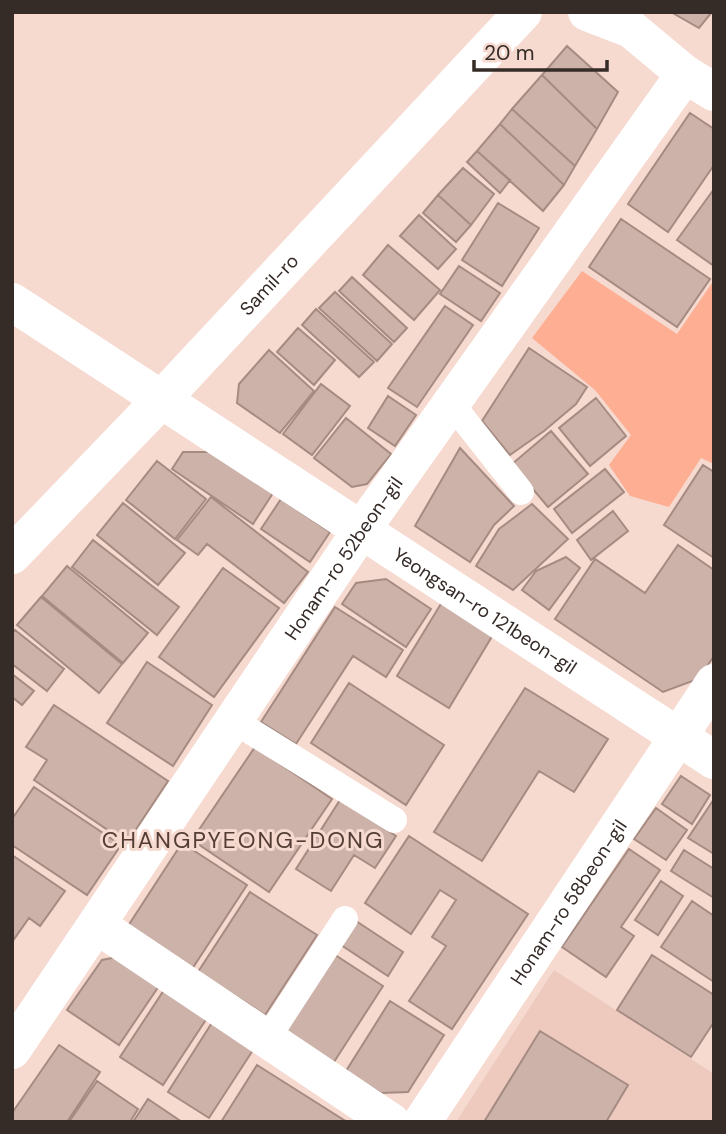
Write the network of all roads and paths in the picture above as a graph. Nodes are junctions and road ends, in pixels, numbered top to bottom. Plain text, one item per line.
1 (523, 12) edge
2 (587, 12) edge
3 (699, 83) edge
4 (12, 302) edge
5 (161, 400) junction
6 (452, 403) junction
7 (521, 492) dead end
8 (362, 529) junction
9 (12, 555) edge
10 (714, 683) edge
11 (234, 721) junction
12 (678, 737) junction
13 (714, 760) edge
14 (394, 820) dead end
15 (345, 919) dead end
16 (97, 925) junction
17 (267, 1039) junction
18 (12, 1050) edge
19 (391, 1122) edge
20 (422, 1122) edge

1 - 5 street, Samil-ro
2 - 3 street
3 - 6 street, Honam-ro 52beon-gil
4 - 5 street, Yeongsan-ro 121beon-gil
5 - 8 street, Yeongsan-ro 121beon-gil
5 - 9 street, Samil-ro
6 - 7 lane
6 - 8 street, Honam-ro 52beon-gil
8 - 11 street, Honam-ro 52beon-gil
8 - 12 street, Yeongsan-ro 121beon-gil
10 - 12 street, Honam-ro 58beon-gil
11 - 14 lane
11 - 16 street, Honam-ro 52beon-gil
12 - 13 street, Yeongsan-ro 121beon-gil
12 - 20 street, Honam-ro 58beon-gil
15 - 17 lane
16 - 17 street
16 - 18 street, Honam-ro 52beon-gil
17 - 19 street

